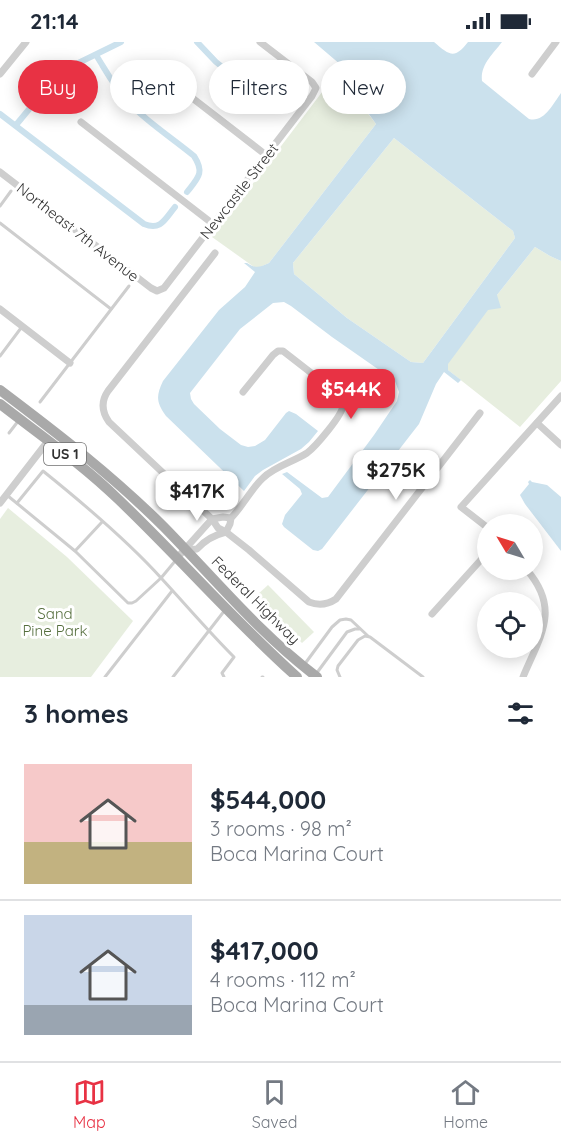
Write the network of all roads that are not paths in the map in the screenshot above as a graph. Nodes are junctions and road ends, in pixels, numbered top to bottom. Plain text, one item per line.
1 (26, 42) edge
2 (260, 42) edge
3 (556, 42) edge
4 (0, 74) edge
5 (532, 74) dead end
6 (197, 102) edge
7 (81, 122) dead end
8 (266, 155) junction
9 (0, 172) edge
10 (11, 191) dead end
11 (0, 206) edge
12 (0, 223) edge
13 (213, 224) junction
14 (215, 253) dead end
15 (129, 286) dead end
16 (158, 291) joint
17 (0, 309) edge
18 (111, 309) junction
19 (22, 326) junction
20 (0, 356) edge
21 (70, 363) junction
22 (0, 390) edge
23 (243, 392) dead end
24 (561, 396) edge
25 (40, 402) dead end
26 (0, 404) edge
27 (480, 413) dead end
28 (24, 423) junction
29 (537, 423) junction
30 (9, 433) dead end
31 (52, 436) junction
32 (561, 445) edge
33 (6, 495) junction
34 (0, 503) edge
35 (16, 503) junction
36 (231, 518) junction
37 (212, 519) junction
38 (477, 519) edge
39 (102, 521) junction
40 (226, 532) junction
41 (186, 550) junction
42 (75, 551) junction
43 (177, 558) junction
44 (477, 564) edge
45 (161, 579) junction
46 (535, 580) edge
47 (172, 591) junction
48 (226, 609) junction
49 (432, 614) dead end
50 (362, 630) junction
51 (208, 631) junction
52 (370, 637) junction
53 (303, 666) junction
54 (315, 676) edge
55 (105, 677) edge
56 (173, 677) edge
57 (224, 677) edge
58 (296, 677) edge
59 (340, 677) edge
60 (423, 677) edge
61 (523, 677) edge

1 - 4 street
2 - 8 street, Newcastle Street
3 - 5 street
6 - 8 street
7 - 13 street
8 - 13 street, Newcastle Street
9 - 16 street, Northeast 7th Avenue
10 - 11 lane
12 - 18 lane
13 - 16 street, Newcastle Street
14 - 37 street
15 - 18 lane
17 - 19 street
18 - 21 lane
19 - 20 lane
19 - 21 street
21 - 25 lane
22 - 31 main road, Federal Highway / US 1
23 - 36 street
24 - 29 street
26 - 28 main road
27 - 40 street
28 - 30 lane
28 - 31 main road
29 - 32 street
29 - 38 street
31 - 33 street
31 - 41 main road, Federal Highway / US 1
31 - 43 main road, Federal Highway / US 1
33 - 34 street
33 - 35 lane
35 - 39 lane
35 - 42 lane
36 - 37 street
36 - 40 street
37 - 40 street
37 - 41 street
39 - 42 lane
39 - 45 lane
40 - 41 street
41 - 43 street
41 - 53 main road, Federal Highway / US 1
42 - 45 lane
43 - 45 lane
43 - 48 main road, Federal Highway / US 1
44 - 49 street
45 - 47 lane
46 - 61 street
47 - 51 lane
47 - 55 lane
48 - 51 lane
48 - 58 main road, Federal Highway / US 1
50 - 52 lane
50 - 53 lane
50 - 54 lane
51 - 56 lane
51 - 57 lane
52 - 59 lane
52 - 60 lane
53 - 54 main road, US 1
53 - 58 main road

